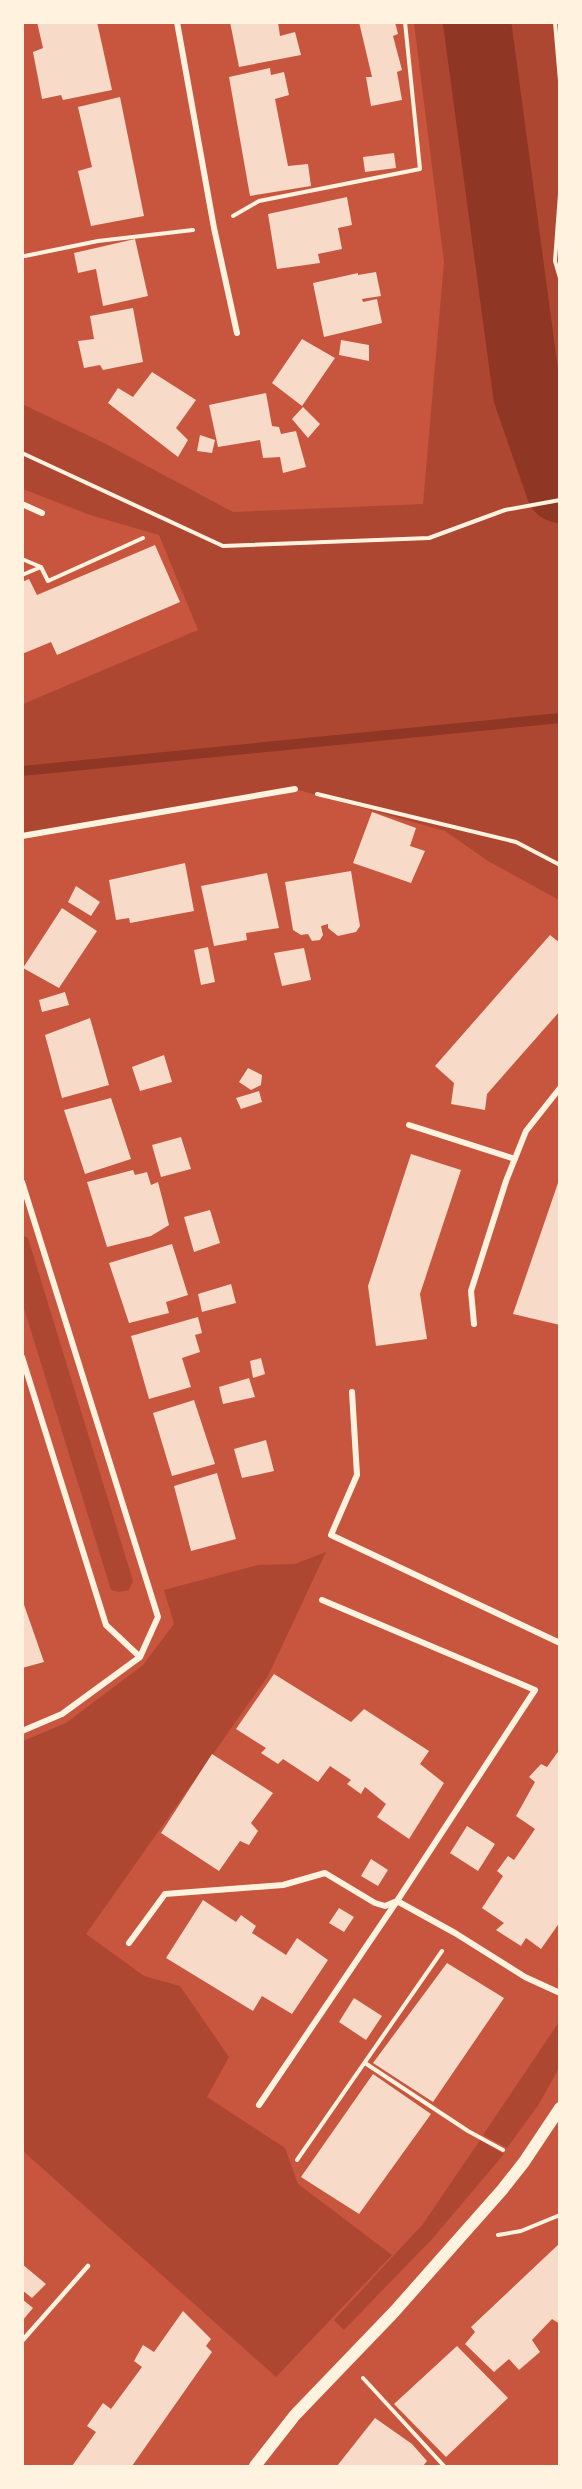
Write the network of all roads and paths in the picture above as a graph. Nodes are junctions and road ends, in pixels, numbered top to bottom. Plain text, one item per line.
1 (177, 22) edge
2 (405, 22) edge
3 (555, 22) edge
4 (560, 81) edge
5 (560, 195) edge
6 (214, 228) junction
7 (25, 256) dead end
8 (560, 278) edge
9 (237, 333) dead end
10 (22, 453) edge
11 (560, 500) edge
12 (22, 504) edge
13 (42, 513) dead end
14 (143, 538) dead end
15 (22, 560) edge
16 (41, 567) junction
17 (22, 575) edge
18 (296, 789) joint
19 (22, 836) edge
20 (560, 865) edge
21 (560, 1088) edge
22 (409, 1125) dead end
23 (515, 1159) junction
24 (22, 1182) edge
25 (24, 1193) edge
26 (474, 1324) dead end
27 (22, 1357) edge
28 (352, 1392) dead end
29 (322, 1600) dead end
30 (560, 1643) edge
31 (140, 1657) junction
32 (22, 1731) edge
33 (397, 1901) junction
34 (455, 1933) junction
35 (129, 1943) dead end
36 (560, 1993) edge
37 (365, 2063) junction
38 (259, 2105) dead end
39 (560, 2108) edge
40 (297, 2160) dead end
41 (524, 2162) junction
42 (560, 2215) edge
43 (457, 2242) junction
44 (88, 2266) dead end
45 (22, 2341) edge
46 (346, 2362) junction
47 (255, 2466) edge
48 (444, 2466) edge

1 - 6 street
2 - 6 path
3 - 4 path
5 - 8 path
6 - 7 path
6 - 9 street
10 - 11 path
12 - 13 street
14 - 16 path
15 - 16 path
16 - 17 path
18 - 19 street
18 - 20 path
21 - 23 street
22 - 23 street
23 - 26 street
24 - 25 street
25 - 31 street
27 - 31 street
28 - 30 street
29 - 33 street
31 - 32 street
33 - 34 street
33 - 35 street
33 - 38 street
34 - 36 street
34 - 37 path
37 - 40 path
37 - 41 path
39 - 41 main road
41 - 43 main road
42 - 43 path
43 - 46 main road
44 - 45 lane
46 - 47 main road
46 - 48 path

